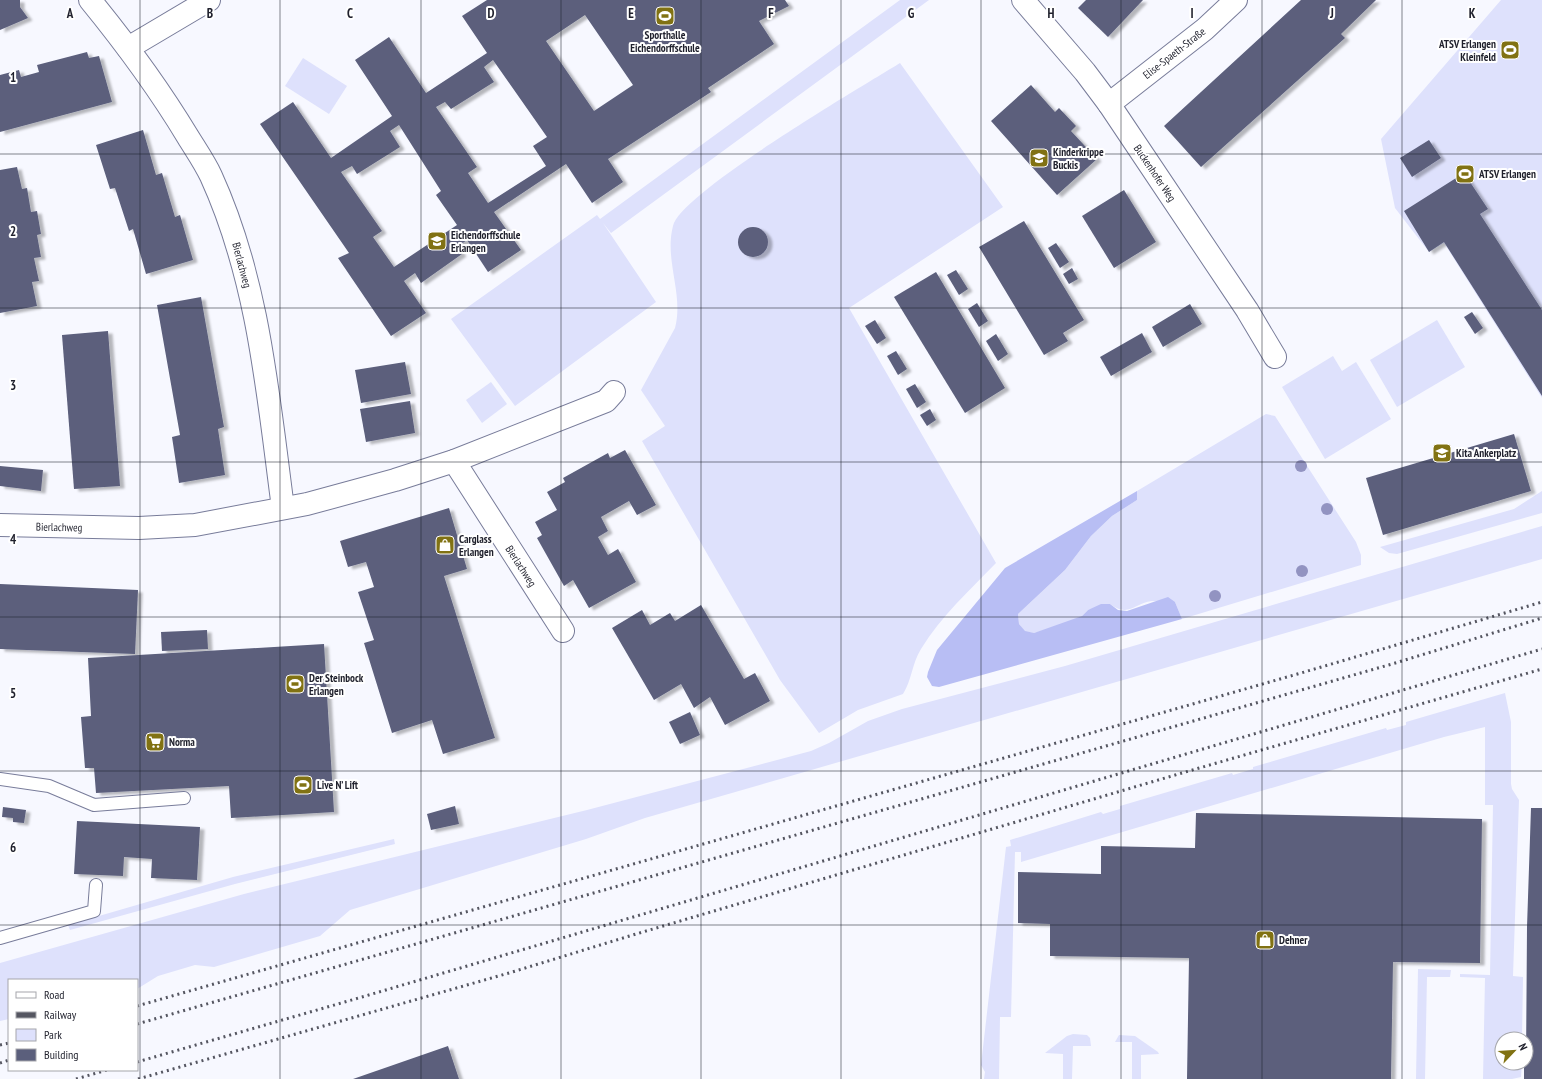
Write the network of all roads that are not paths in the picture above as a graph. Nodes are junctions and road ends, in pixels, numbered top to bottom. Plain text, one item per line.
1 (90, 0) edge
2 (209, 0) edge
3 (1023, 0) edge
4 (1236, 0) edge
5 (128, 48) junction
6 (1109, 104) junction
7 (1275, 357) dead end
8 (614, 392) dead end
9 (454, 461) junction
10 (283, 508) junction
11 (0, 525) edge
12 (563, 631) dead end
13 (0, 779) edge
14 (184, 798) dead end
15 (96, 885) dead end
16 (0, 938) edge

1 - 5 street, Bierlachweg
2 - 5 street
3 - 6 street, Buckenhofer Weg
4 - 6 street, Elise-Spaeth-Straße
5 - 10 street, Bierlachweg
6 - 7 street, Buckenhofer Weg
8 - 9 street, Bierlachweg
9 - 10 street, Bierlachweg
9 - 12 street, Bierlachweg
10 - 11 street, Bierlachweg
13 - 14 lane
15 - 16 lane

